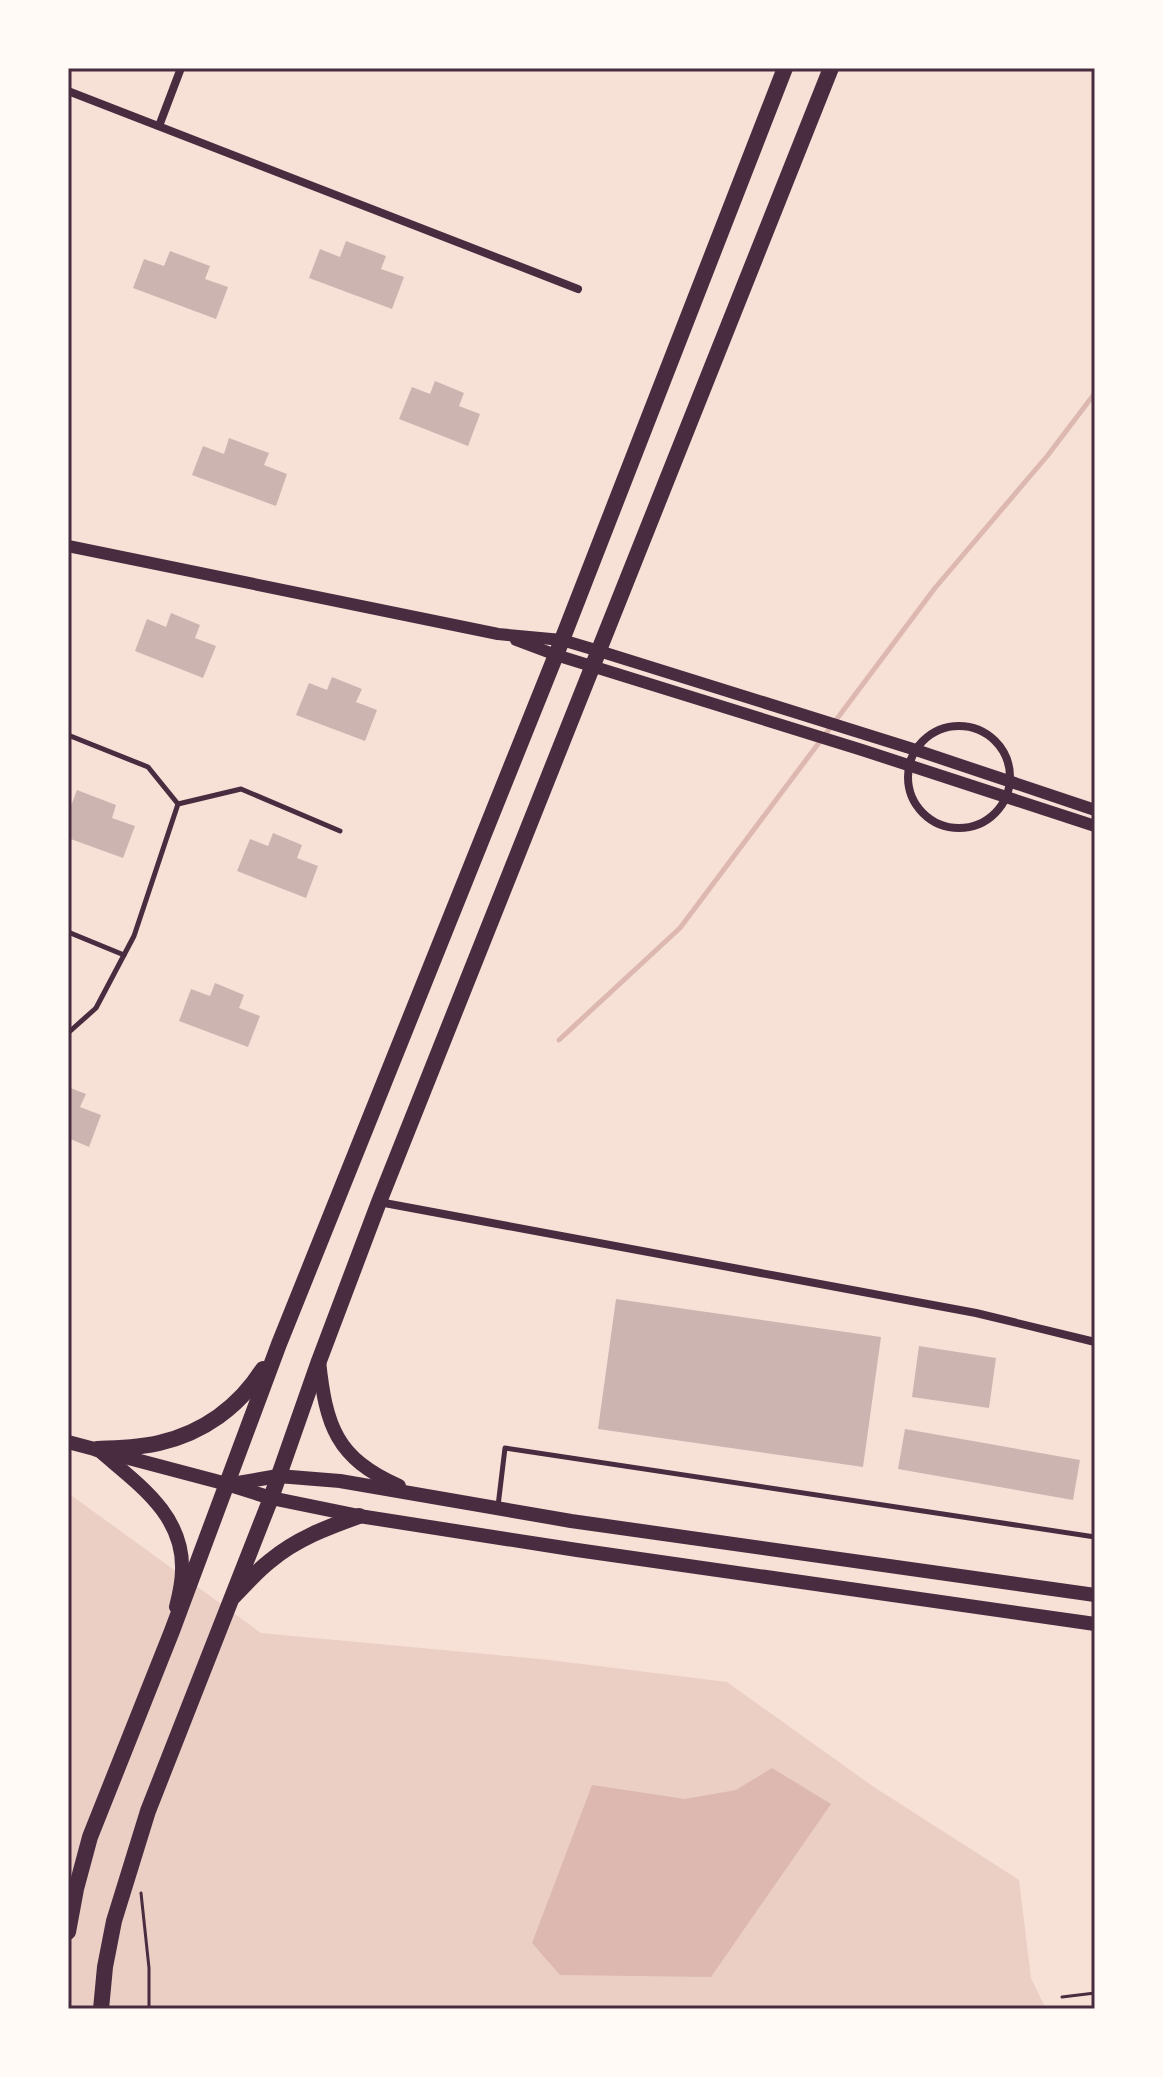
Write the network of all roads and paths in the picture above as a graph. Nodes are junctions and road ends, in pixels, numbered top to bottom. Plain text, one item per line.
1 (181, 68) edge
2 (785, 68) edge
3 (831, 68) edge
4 (68, 91) edge
5 (159, 126) junction
6 (578, 289) dead end
7 (68, 546) edge
8 (559, 648) junction
9 (596, 659) junction
10 (68, 735) edge
11 (916, 750) junction
12 (909, 765) junction
13 (1010, 782) junction
14 (1007, 796) junction
15 (178, 804) junction
16 (1095, 810) edge
17 (1095, 826) edge
18 (340, 831) dead end
19 (68, 932) edge
20 (124, 955) junction
21 (68, 1033) edge
22 (379, 1202) junction
23 (1095, 1342) edge
24 (279, 1344) junction
25 (319, 1361) junction
26 (68, 1442) edge
27 (97, 1449) junction
28 (278, 1476) junction
29 (227, 1484) junction
30 (417, 1495) junction
31 (271, 1498) junction
32 (498, 1509) junction
33 (359, 1516) junction
34 (1095, 1537) edge
35 (1095, 1595) edge
36 (230, 1599) junction
37 (1095, 1624) edge
38 (172, 1631) junction
39 (139, 1884) dead end
40 (68, 1932) edge
41 (1095, 1993) edge
42 (1062, 1997) dead end
43 (101, 2009) edge
44 (149, 2009) edge

1 - 5 street
2 - 8 highway
3 - 9 highway
4 - 5 street
5 - 6 street
7 - 8 street
8 - 9 street
8 - 24 highway
9 - 11 street
9 - 12 street
9 - 22 highway
10 - 15 lane
11 - 12 street
11 - 13 street
11 - 13 street
12 - 14 street
12 - 14 street
13 - 14 street
13 - 16 street
14 - 17 street
15 - 18 lane
15 - 20 lane
19 - 20 lane
20 - 21 lane
22 - 23 street
22 - 25 highway
24 - 27 highway
24 - 29 highway
25 - 28 highway
25 - 30 main road
26 - 27 main road
27 - 29 main road
27 - 38 main road
28 - 29 main road
28 - 30 main road
28 - 31 highway
29 - 31 main road
29 - 38 highway
30 - 32 main road
31 - 33 main road
31 - 36 highway
32 - 34 lane
32 - 35 main road
33 - 36 highway
33 - 37 main road
36 - 43 highway
38 - 40 highway
39 - 44 path
41 - 42 path

